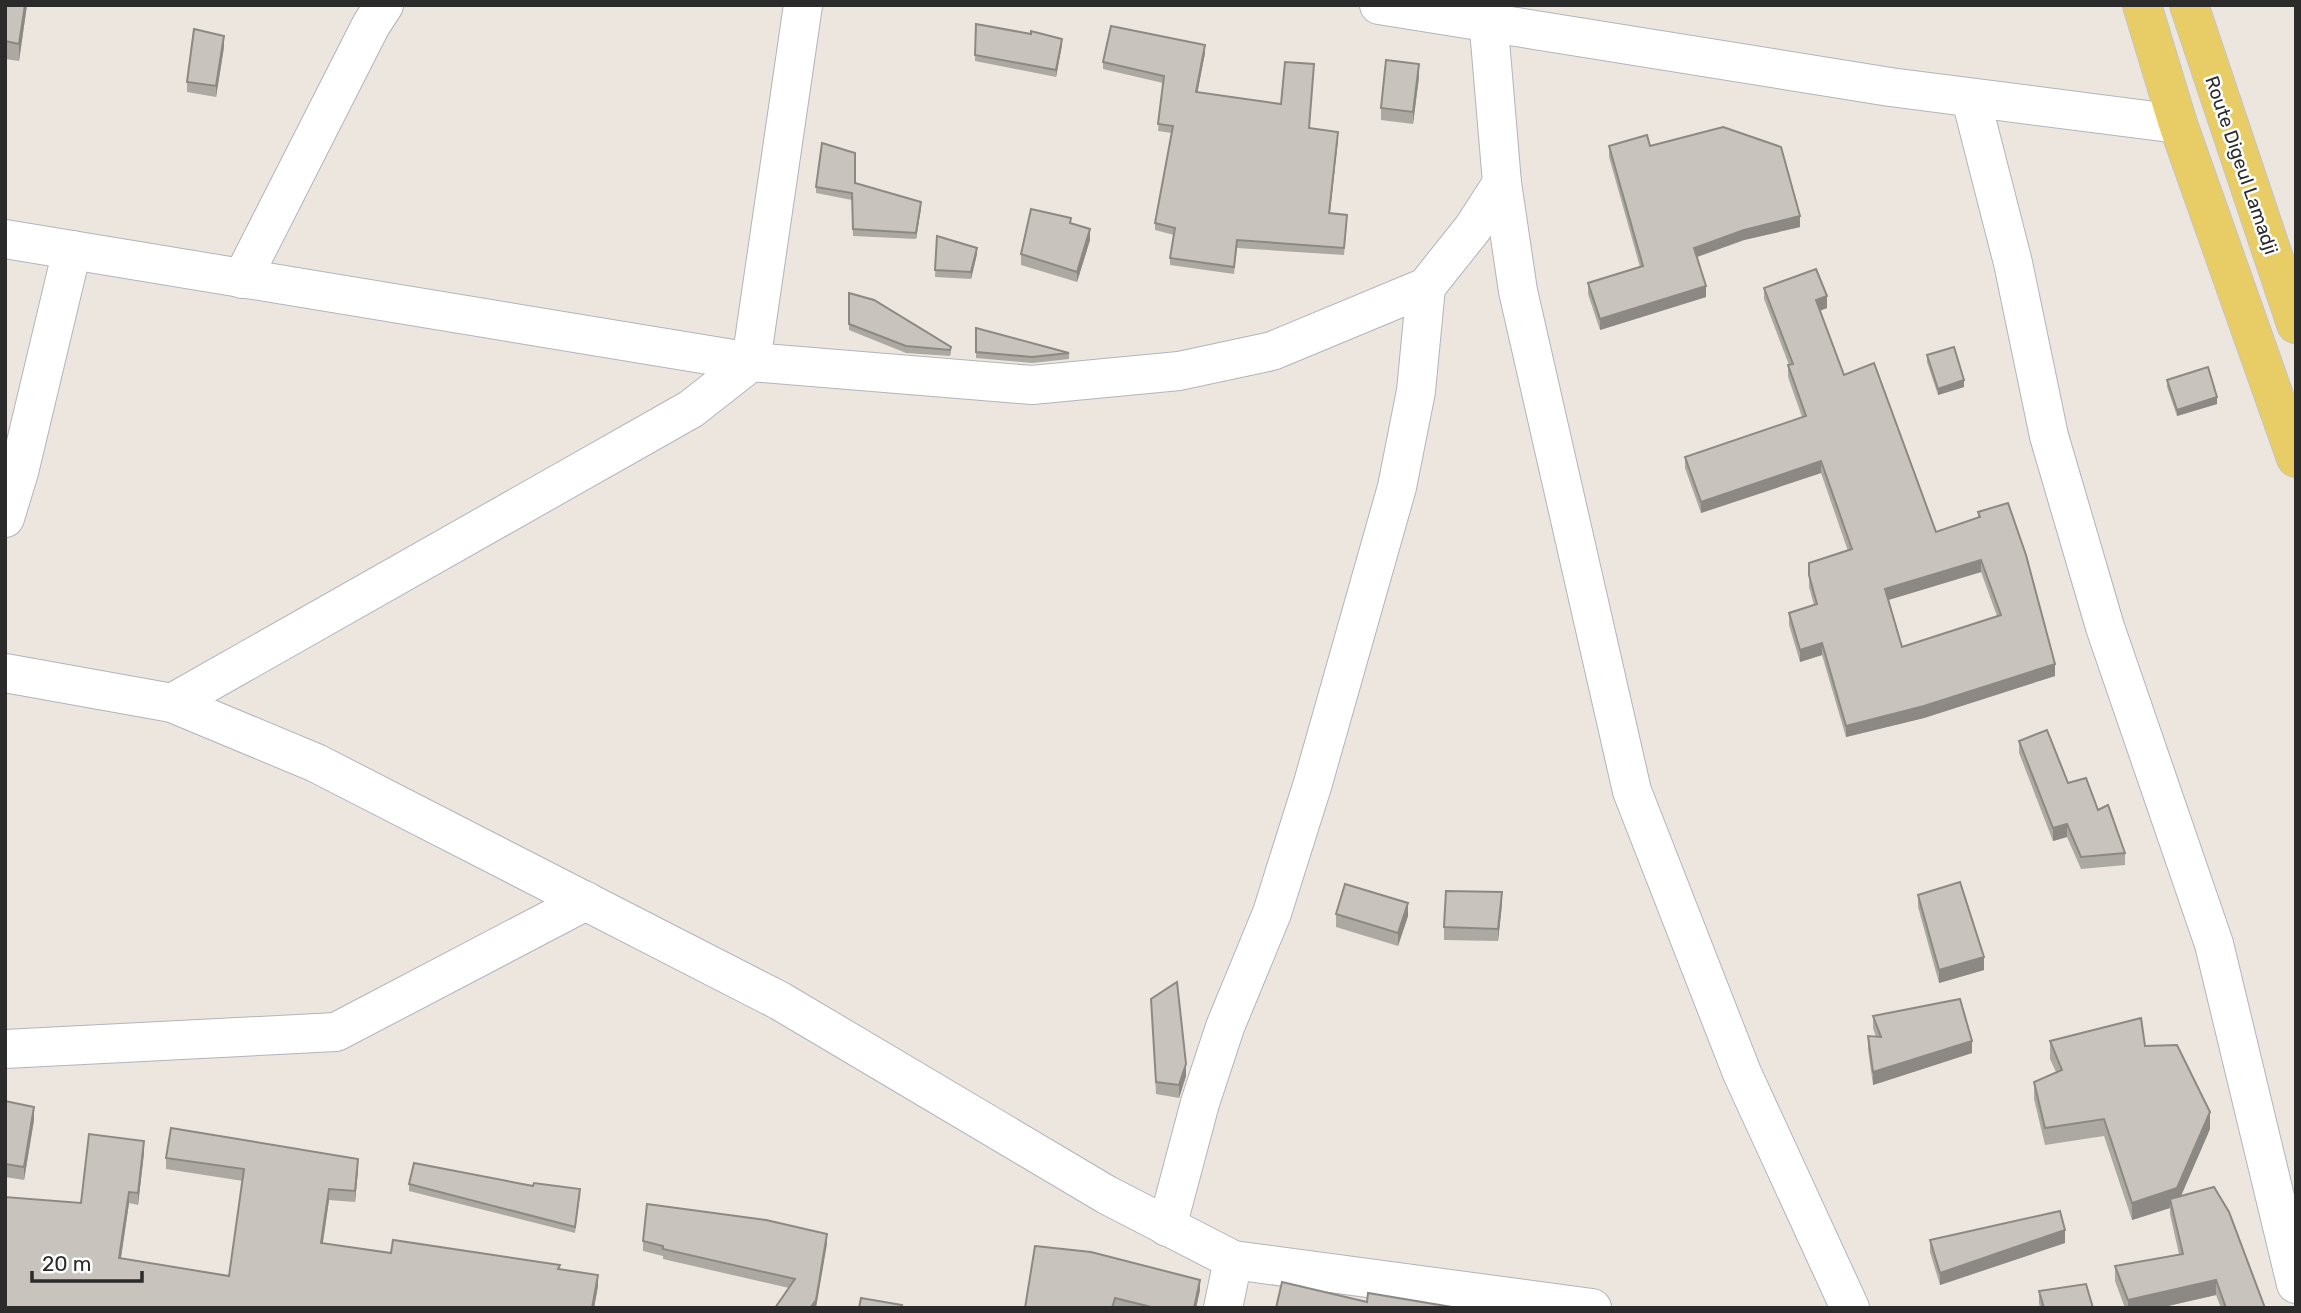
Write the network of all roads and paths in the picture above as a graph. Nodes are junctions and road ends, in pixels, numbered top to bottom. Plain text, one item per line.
1 (384, 5) edge
2 (803, 5) edge
3 (1379, 5) edge
4 (2142, 5) edge
5 (2189, 5) edge
6 (1487, 15) edge
7 (1970, 99) junction
8 (2178, 124) junction
9 (1502, 183) junction
10 (5, 239) edge
11 (72, 250) junction
12 (242, 279) junction
13 (1426, 287) junction
14 (2296, 324) edge
15 (751, 362) junction
16 (2296, 458) edge
17 (5, 518) edge
18 (5, 673) edge
19 (172, 703) junction
20 (586, 901) junction
21 (5, 1049) edge
22 (1167, 1227) junction
23 (1233, 1260) junction
24 (2296, 1284) edge
25 (1223, 1308) edge
26 (1592, 1308) edge
27 (1850, 1308) edge

1 - 12 street
2 - 15 street
3 - 6 street
4 - 8 main road
5 - 14 main road, Route Digeul Lamadji
6 - 7 street
6 - 9 street
7 - 8 street
7 - 24 street
8 - 16 main road
9 - 13 street
9 - 27 street
10 - 11 street
11 - 12 street
11 - 17 street
12 - 15 street
13 - 15 street
13 - 22 street
15 - 19 street
18 - 19 street
19 - 20 street
20 - 21 street
20 - 22 street
22 - 23 street
23 - 25 street
23 - 26 street

